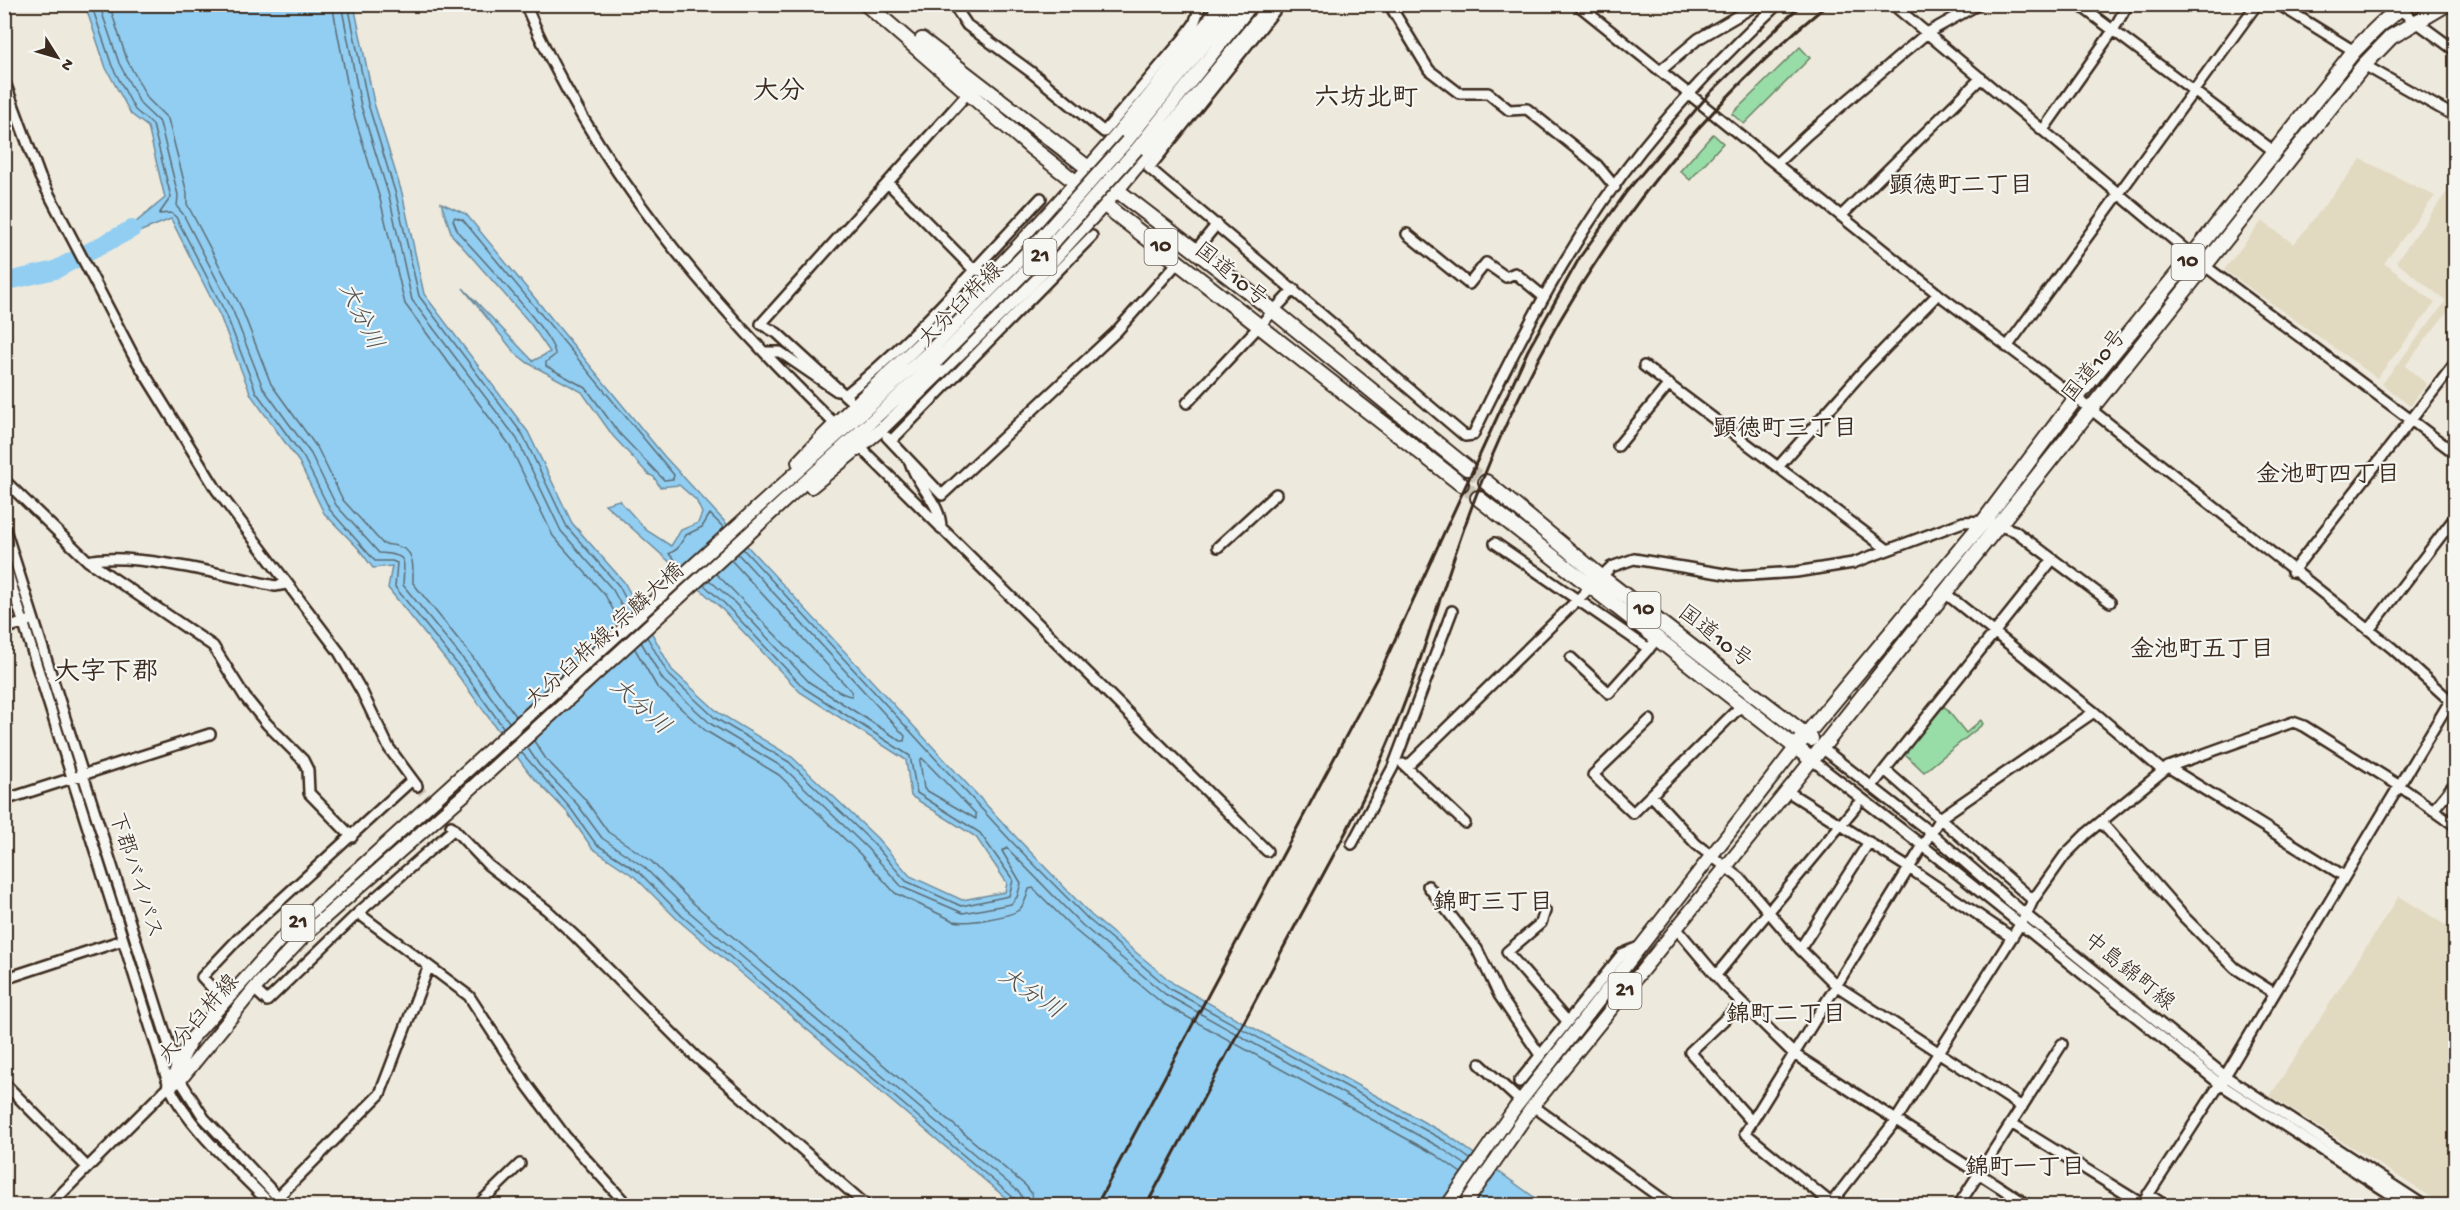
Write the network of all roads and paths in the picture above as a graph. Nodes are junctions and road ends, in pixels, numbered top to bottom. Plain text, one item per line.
1 (525, 4) edge
2 (867, 4) edge
3 (875, 4) edge
4 (952, 4) edge
5 (1201, 4) edge
6 (1222, 4) edge
7 (1237, 4) edge
8 (1252, 4) edge
9 (1271, 4) edge
10 (1280, 4) edge
11 (1389, 4) edge
12 (1577, 4) edge
13 (1758, 4) edge
14 (1778, 4) edge
15 (1979, 4) edge
16 (2078, 4) edge
17 (2128, 4) edge
18 (2258, 4) edge
19 (2278, 4) edge
20 (2447, 4) edge
21 (2400, 6) edge
22 (1898, 9) dead end
23 (2414, 22) junction
24 (2112, 32) junction
25 (1926, 33) junction
26 (2354, 51) junction
27 (2456, 51) edge
28 (2364, 65) junction
29 (1660, 71) junction
30 (1981, 78) junction
31 (4, 80) edge
32 (968, 93) junction
33 (2194, 93) junction
34 (1689, 94) junction
35 (2456, 117) edge
36 (2043, 130) junction
37 (2275, 152) junction
38 (1776, 164) junction
39 (1087, 168) junction
40 (1076, 181) junction
41 (889, 184) junction
42 (1615, 187) junction
43 (1117, 191) junction
44 (2118, 193) junction
45 (1041, 198) dead end
46 (1104, 205) junction
47 (1841, 216) junction
48 (1217, 224) junction
49 (1407, 234) dead end
50 (1092, 236) dead end
51 (1195, 251) junction
52 (2193, 255) junction
53 (1179, 261) junction
54 (2205, 266) junction
55 (974, 270) junction
56 (992, 273) junction
57 (1294, 289) junction
58 (1032, 292) junction
59 (1938, 294) junction
60 (1544, 297) junction
61 (1275, 312) junction
62 (1261, 327) junction
63 (2007, 347) junction
64 (764, 352) junction
65 (933, 357) junction
66 (2456, 362) edge
67 (1644, 366) dead end
68 (1669, 384) junction
69 (845, 395) junction
70 (2076, 398) junction
71 (1187, 403) dead end
72 (2089, 408) junction
73 (2411, 420) junction
74 (834, 430) junction
75 (1618, 446) dead end
76 (854, 449) junction
77 (2456, 454) edge
78 (908, 458) junction
79 (1778, 467) junction
80 (1467, 468) tunnel mouth
81 (4, 480) edge
82 (1486, 482) tunnel mouth
83 (1461, 484) tunnel mouth
84 (1276, 494) dead end
85 (1478, 498) tunnel mouth
86 (759, 506) joint
87 (2456, 516) edge
88 (1984, 521) junction
89 (1998, 524) junction
90 (4, 526) edge
91 (941, 528) junction
92 (1495, 543) dead end
93 (1218, 547) dead end
94 (1888, 550) junction
95 (2052, 559) junction
96 (4, 561) edge
97 (88, 561) junction
98 (2292, 572) junction
99 (1596, 582) junction
100 (286, 584) junction
101 (1945, 593) junction
102 (1577, 600) junction
103 (2110, 602) dead end
104 (1452, 611) dead end
105 (28, 621) junction
106 (4, 629) edge
107 (2369, 630) junction
108 (1992, 632) junction
109 (1653, 643) junction
110 (1571, 658) dead end
111 (2456, 691) edge
112 (2452, 703) edge
113 (1742, 705) junction
114 (2094, 712) junction
115 (1650, 720) dead end
116 (210, 734) dead end
117 (1806, 735) junction
118 (1796, 747) junction
119 (1822, 748) junction
120 (1812, 760) junction
121 (1395, 761) junction
122 (1408, 766) junction
123 (2166, 769) junction
124 (1885, 770) junction
125 (76, 777) junction
126 (1875, 782) dead end
127 (2456, 782) edge
128 (453, 783) joint
129 (2398, 785) junction
130 (1787, 792) junction
131 (465, 794) joint
132 (1651, 795) junction
133 (4, 800) edge
134 (1857, 805) dead end
135 (2433, 810) junction
136 (1940, 818) junction
137 (1465, 823) dead end
138 (2102, 823) junction
139 (1841, 824) junction
140 (2456, 826) edge
141 (1931, 833) junction
142 (352, 837) junction
143 (1869, 842) junction
144 (1352, 844) dead end
145 (1923, 846) junction
146 (1267, 851) dead end
147 (1712, 857) junction
148 (1727, 867) junction
149 (1909, 868) junction
150 (2344, 876) junction
151 (1428, 886) dead end
152 (2033, 900) junction
153 (1545, 911) dead end
154 (1770, 912) junction
155 (358, 913) junction
156 (2026, 915) junction
157 (2020, 925) junction
158 (1676, 928) junction
159 (2011, 937) junction
160 (123, 940) junction
161 (1642, 945) junction
162 (1800, 949) junction
163 (428, 968) junction
164 (1717, 974) junction
165 (4, 979) edge
166 (1837, 986) junction
167 (254, 989) junction
168 (2274, 993) junction
169 (224, 1001) junction
170 (1742, 1003) junction
171 (1567, 1021) junction
172 (2062, 1044) dead end
173 (1938, 1053) junction
174 (1540, 1054) junction
175 (1794, 1054) junction
176 (1480, 1064) dead end
177 (175, 1078) junction
178 (2222, 1080) junction
179 (1519, 1082) dead end
180 (4, 1083) edge
181 (1518, 1105) junction
182 (1533, 1106) junction
183 (2022, 1107) junction
184 (1896, 1120) junction
185 (1752, 1122) junction
186 (2011, 1123) junction
187 (519, 1164) dead end
188 (87, 1167) junction
189 (1978, 1174) junction
190 (2148, 1194) junction
191 (272, 1203) edge
192 (1830, 1204) edge
193 (2141, 1205) edge
194 (49, 1206) edge
195 (286, 1206) edge
196 (477, 1206) edge
197 (628, 1206) edge
198 (867, 1206) edge
199 (1447, 1206) edge
200 (1464, 1206) edge
201 (1672, 1206) edge
202 (1958, 1206) edge
203 (2030, 1206) edge
204 (2166, 1206) edge
205 (2409, 1206) edge
206 (2425, 1206) edge

1 - 64 street
2 - 32 highway, 国道10号 / 10
3 - 39 highway, 国道10号 / 10
4 - 5 street
6 - 39 main road
7 - 65 main road, 大分臼杵線 / 21, bridge
8 - 65 main road, 大分臼杵線 / 21, bridge
9 - 43 main road
10 - 48 street
11 - 42 street
12 - 29 street
13 - 29 street
14 - 34 street
15 - 25 street
16 - 24 street
17 - 24 street
18 - 33 street
19 - 26 street
20 - 23 highway, 10
21 - 23 street
21 - 26 highway, 国道10号 / 10
22 - 25 street
23 - 27 street
23 - 28 highway, 国道10号 / 10
24 - 33 street
24 - 36 street
25 - 30 street
25 - 38 street
26 - 37 highway, 国道10号 / 10
28 - 35 street
28 - 54 highway, 国道10号 / 10
29 - 34 street
30 - 36 street
30 - 47 street
31 - 100 street
32 - 40 highway, 国道10号 / 10
32 - 41 street
33 - 37 street
33 - 44 street
34 - 38 street
34 - 42 street
36 - 44 street
37 - 52 highway, 国道10号 / 10
38 - 47 street
39 - 40 main road
39 - 43 highway, 国道10号 / 10
40 - 46 highway, 国道10号 / 10
40 - 56 main road
41 - 55 street
41 - 69 street
42 - 60 street
43 - 46 main road
43 - 51 highway, 国道10号 / 10
44 - 52 street
44 - 63 street
45 - 55 street
46 - 53 highway, 国道10号 / 10
46 - 58 main road
47 - 59 street
48 - 51 street
48 - 57 street
49 - 60 street
50 - 58 street
51 - 61 highway, 国道10号 / 10
52 - 54 street
52 - 70 highway, 国道10号 / 10
53 - 62 highway, 国道10号 / 10
53 - 78 street
54 - 72 highway, 国道10号 / 10
54 - 73 street
55 - 56 street
55 - 69 street
56 - 74 main road
57 - 60 street
57 - 61 street
58 - 76 main road
58 - 78 street
59 - 63 street
59 - 79 street
61 - 62 street
61 - 80 highway, 国道10号 / 10
62 - 71 street
62 - 83 highway, 国道10号 / 10
63 - 70 street
64 - 69 street
64 - 74 street
65 - 74 main road, 大分臼杵線 / 21
65 - 76 main road, 大分臼杵線 / 21
66 - 73 street
67 - 68 street
68 - 75 street
68 - 79 street
70 - 72 street
70 - 88 highway, 国道10号 / 10
72 - 89 highway, 国道10号 / 10
72 - 98 street
73 - 77 street
73 - 98 street
74 - 86 main road, 大分臼杵線 / 21
76 - 91 street
76 - 131 main road, 大分臼杵線;宗麟大橋 / 21
78 - 91 street
79 - 94 street
81 - 97 street
82 - 99 highway, 国道10号 / 10
84 - 93 street
85 - 99 highway, 国道10号 / 10
86 - 128 main road, 大分臼杵線;宗麟大橋 / 21
87 - 107 street
88 - 89 street, 10
88 - 94 street, 10
88 - 117 highway, 国道10号 / 10
89 - 95 street
89 - 101 highway, 国道10号 / 10
90 - 105 street, 下郡バイパス
91 - 146 street
92 - 102 street
94 - 99 street, 10
95 - 103 street
95 - 108 street
96 - 105 street, 下郡バイパス
97 - 100 street
97 - 142 street
98 - 107 street
99 - 102 street
99 - 109 highway, 国道10号 / 10
99 - 117 highway, 国道10号 / 10
100 - 142 street
101 - 108 street
101 - 119 highway, 国道10号 / 10
102 - 109 street
102 - 122 street
104 - 121 street
105 - 106 street
105 - 125 street, 下郡バイパス
107 - 112 street
108 - 114 street
108 - 124 street
109 - 110 street
109 - 113 highway, 国道10号 / 10
111 - 112 street
112 - 129 street
113 - 118 highway, 国道10号 / 10
113 - 132 street
114 - 123 street
114 - 136 street
115 - 132 street
116 - 125 street
117 - 118 highway, 国道10号 / 10
117 - 119 highway, 国道10号 / 10
118 - 120 highway, 国道10号 / 10
118 - 147 main road, 21
119 - 120 highway, 国道10号 / 10
119 - 141 street, 中島錦町線
120 - 130 main road, 21
120 - 145 street, 中島錦町線
121 - 122 street
121 - 144 street
122 - 137 street
123 - 129 street
123 - 138 street
123 - 150 street
124 - 126 street
124 - 136 street
125 - 133 street
125 - 160 street, 下郡バイパス
125 - 177 street, 下郡バイパス
127 - 135 street
128 - 169 main road, 大分臼杵線 / 21
129 - 135 street
129 - 150 street
130 - 139 street
130 - 148 main road, 21
131 - 167 main road, 大分臼杵線 / 21
132 - 147 street
134 - 139 street
135 - 140 street
136 - 141 street
136 - 152 street
138 - 152 street
138 - 168 street
139 - 143 street
139 - 154 street
141 - 145 street
141 - 156 street, 中島錦町線
142 - 169 street
143 - 149 street
143 - 162 street
145 - 149 street
145 - 157 street, 中島錦町線
147 - 148 street
147 - 161 main road, 21
148 - 154 street
148 - 158 main road, 21
149 - 159 street
149 - 166 street
150 - 168 street
151 - 174 street
152 - 156 street
153 - 171 street
154 - 162 street
154 - 164 street
155 - 163 street
155 - 167 street
155 - 198 street
156 - 157 street
156 - 178 street, 中島錦町線
157 - 159 street
157 - 178 street, 中島錦町線
158 - 164 street
158 - 182 main road, 21
159 - 173 street
160 - 165 street
160 - 177 street, 下郡バイパス
161 - 171 street
161 - 181 main road, 21
162 - 166 street
163 - 191 street
163 - 197 street
164 - 170 street
166 - 173 street
166 - 175 street
167 - 177 main road, 大分臼杵線 / 21
168 - 178 street
169 - 177 main road, 大分臼杵線 / 21
170 - 175 street
170 - 185 street
171 - 174 street
172 - 183 street
173 - 183 street
173 - 184 street
174 - 179 street
175 - 184 street
175 - 185 street
176 - 181 street
177 - 188 street
177 - 191 street, 下郡バイパス
178 - 190 street
178 - 205 street, 中島錦町線
178 - 206 street, 中島錦町線
180 - 188 street
181 - 199 main road, 21
182 - 200 main road, 21
182 - 201 street
183 - 186 street
184 - 189 street
184 - 192 street
185 - 192 street
186 - 189 street
186 - 193 street
187 - 196 street
188 - 194 street
189 - 202 street
189 - 203 street
190 - 193 street
190 - 204 street
191 - 195 street, 下郡バイパス

